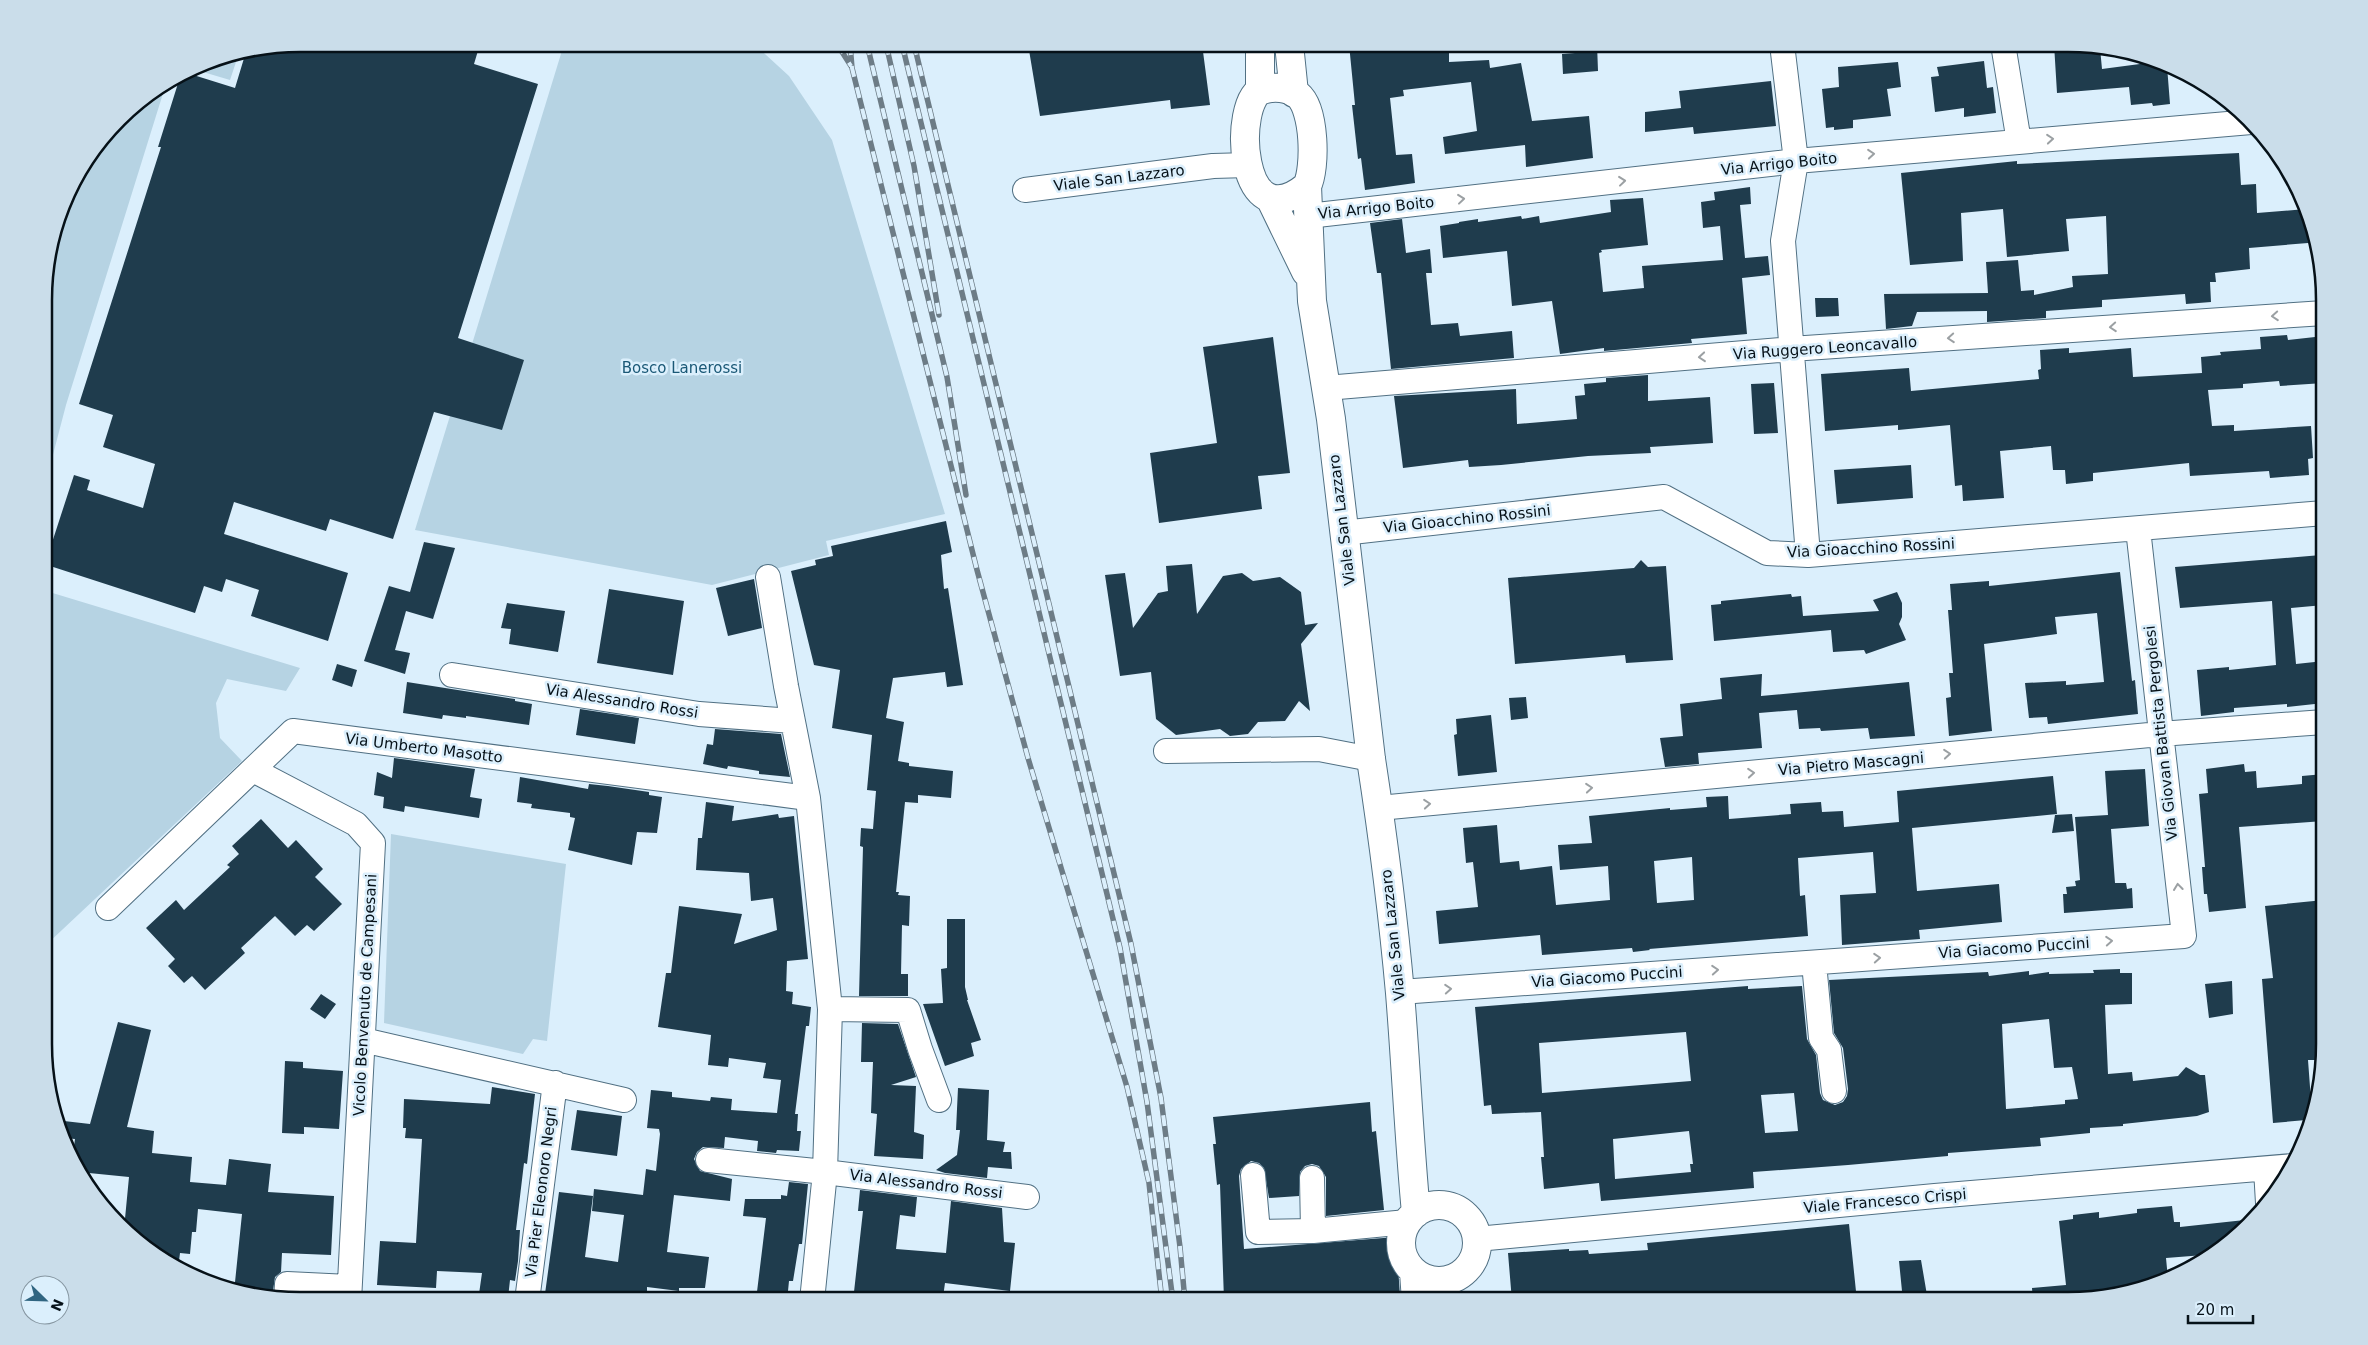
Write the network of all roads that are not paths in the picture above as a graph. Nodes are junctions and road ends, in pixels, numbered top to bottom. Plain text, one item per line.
1 (1260, 52) edge
2 (1290, 52) edge
3 (1783, 52) edge
4 (2003, 52) edge
5 (1260, 90) junction
6 (1294, 93) junction
7 (2241, 123) edge
8 (2019, 142) junction
9 (1247, 155) junction
10 (1796, 161) junction
11 (1307, 186) junction
12 (1025, 190) dead end
13 (1270, 198) junction
14 (1308, 216) junction
15 (1310, 280) junction
16 (2316, 314) edge
17 (1791, 349) junction
18 (1326, 388) junction
19 (2316, 514) edge
20 (2138, 530) junction
21 (1343, 533) junction
22 (1808, 555) junction
23 (768, 578) dead end
24 (452, 675) dead end
25 (793, 721) junction
26 (2316, 723) edge
27 (2160, 734) junction
28 (1166, 751) dead end
29 (1371, 760) junction
30 (254, 770) junction
31 (808, 798) junction
32 (1379, 808) junction
33 (108, 908) dead end
34 (2184, 936) joint
35 (1814, 963) junction
36 (1400, 992) junction
37 (830, 1009) junction
38 (363, 1040) junction
39 (555, 1083) junction
40 (1834, 1091) dead end
41 (624, 1100) dead end
42 (939, 1100) dead end
43 (708, 1160) dead end
44 (2282, 1167) edge
45 (2266, 1169) junction
46 (824, 1172) junction
47 (1253, 1175) dead end
48 (1312, 1178) dead end
49 (2267, 1191) edge
50 (1027, 1197) dead end
51 (1420, 1213) junction
52 (1313, 1231) junction
53 (1477, 1239) junction
54 (1414, 1272) junction
55 (1450, 1290) edge
56 (286, 1292) edge
57 (337, 1292) edge
58 (349, 1292) edge
59 (528, 1292) edge
60 (813, 1292) edge
61 (1415, 1292) edge

1 - 5 main road, Viale San Lazzaro
2 - 6 main road, Viale San Lazzaro
3 - 10 street
4 - 8 street
5 - 6 main road
5 - 9 main road, Viale San Lazzaro
6 - 11 main road, Viale San Lazzaro
8 -> 7 street, Via Arrigo Boito
10 -> 8 street, Via Arrigo Boito
9 - 12 street, Viale San Lazzaro
9 - 13 main road, Viale San Lazzaro
14 -> 10 street, Via Arrigo Boito
10 - 17 street
11 - 13 main road
11 - 14 main road, Viale San Lazzaro
13 - 15 main road, Viale San Lazzaro
14 - 15 main road, Viale San Lazzaro
15 - 18 main road, Viale San Lazzaro
16 -> 17 street, Via Ruggero Leoncavallo
17 -> 18 street, Via Ruggero Leoncavallo
17 - 22 street
18 - 21 main road, Viale San Lazzaro
19 - 20 street, Via Gioacchino Rossini
20 - 22 street, Via Gioacchino Rossini
20 - 27 street, Via Giovan Battista Pergolesi
21 - 22 street, Via Gioacchino Rossini
21 - 29 main road, Viale San Lazzaro
23 - 25 street
24 - 25 street, Via Alessandro Rossi
25 - 31 street
26 - 27 street, Via Pietro Mascagni
32 -> 27 street, Via Pietro Mascagni
34 -> 27 street, Via Giovan Battista Pergolesi
28 - 29 street
29 - 32 main road, Viale San Lazzaro
30 - 31 street, Via Umberto Masotto
30 - 33 street, Via Umberto Masotto
30 - 38 street, Vicolo Benvenuto de Campesani
31 - 37 street
32 - 36 main road, Viale San Lazzaro
35 -> 34 street, Via Giacomo Puccini
36 -> 35 street, Via Giacomo Puccini
35 - 40 street
36 - 51 main road, Viale San Lazzaro
37 - 42 street
37 - 46 street
38 - 39 street
38 - 58 street, Vicolo Benvenuto de Campesani
39 - 41 street
39 - 59 street, Via Pier Eleonoro Negri
43 - 46 street, Via Alessandro Rossi
44 - 45 street, Viale Francesco Crispi
45 - 49 street
45 - 53 street, Viale Francesco Crispi
46 - 50 street, Via Alessandro Rossi
46 - 60 street
47 - 52 street
48 - 52 street
51 - 52 street
51 - 53 main road
51 - 54 main road
53 - 55 main road
54 - 55 main road
54 - 61 main road
56 - 57 street, Vicolo Benvenuto de Campesani

